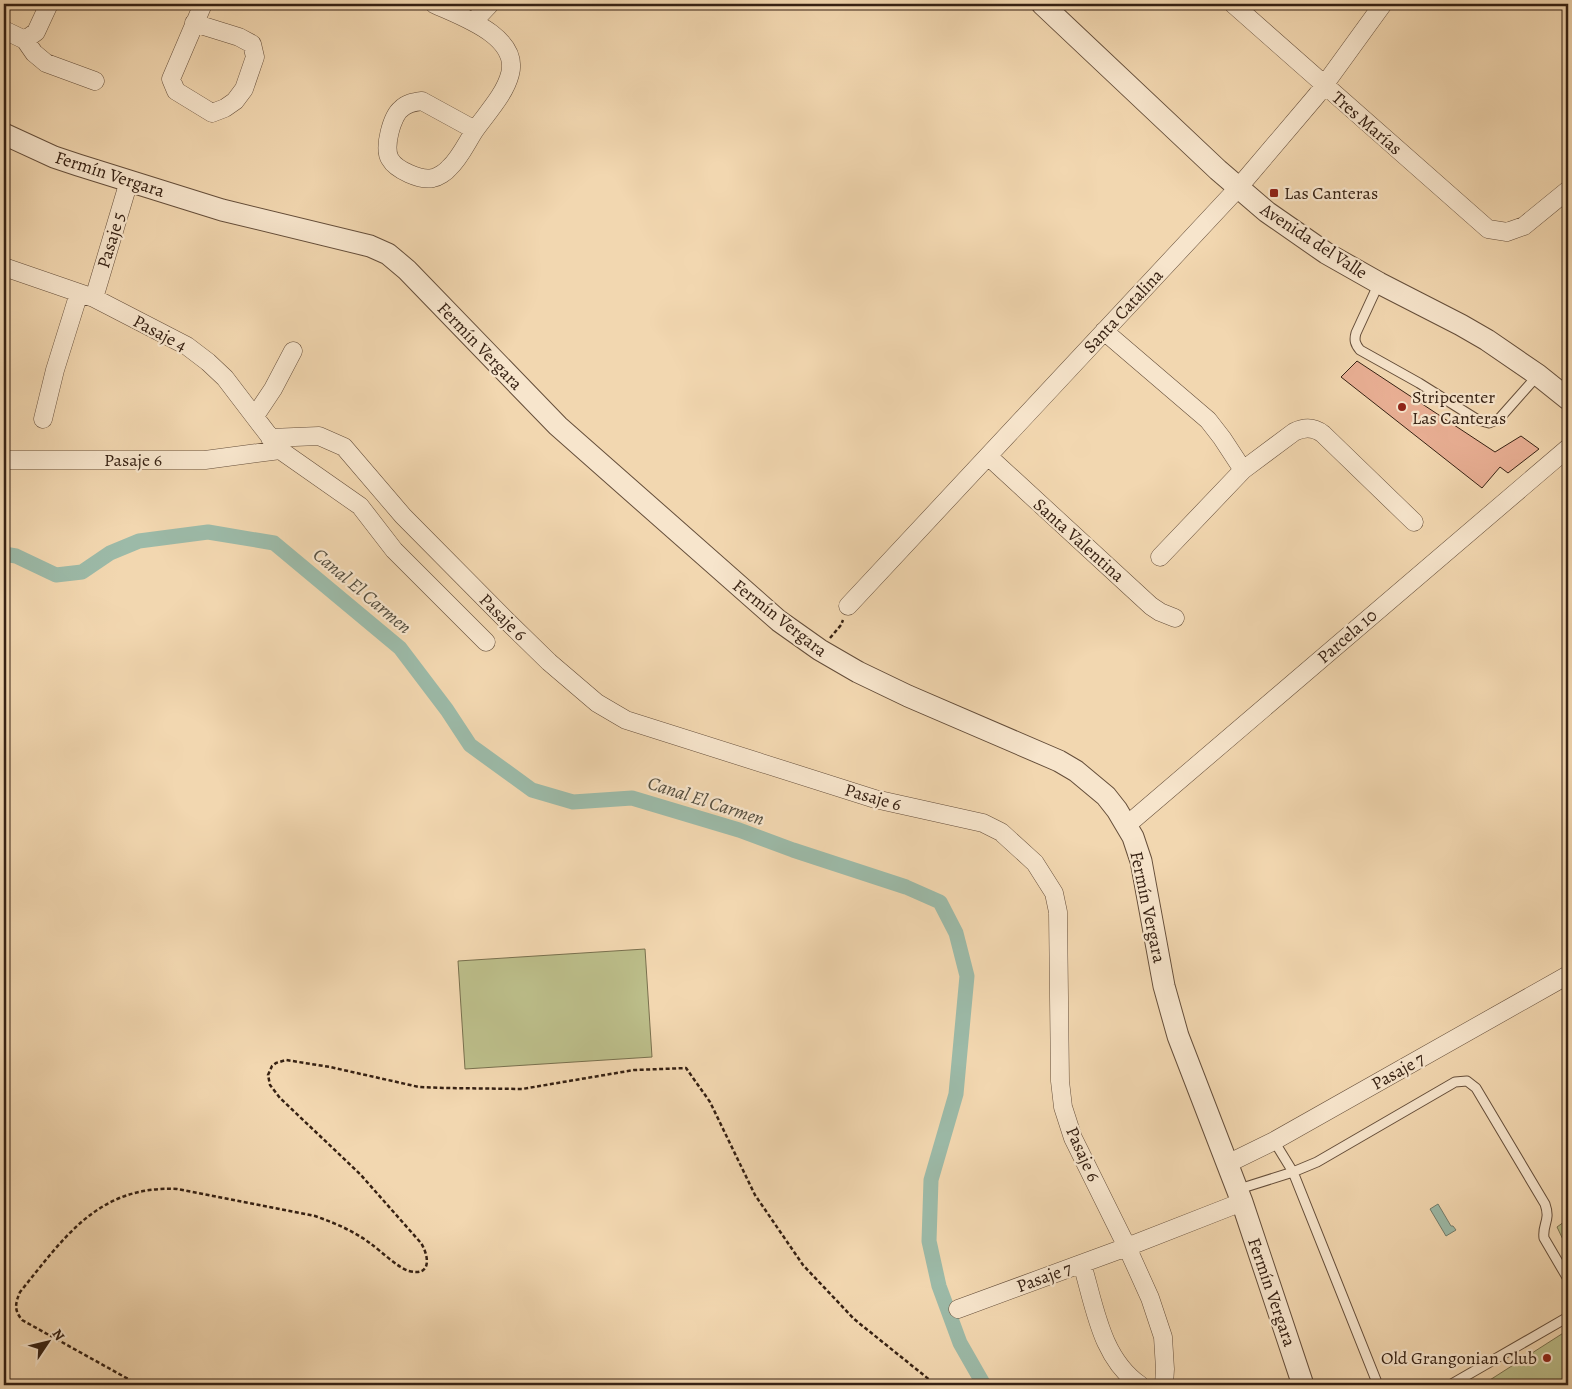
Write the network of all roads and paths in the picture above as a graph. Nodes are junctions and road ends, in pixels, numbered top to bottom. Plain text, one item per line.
1 (49, 4) edge
2 (203, 4) edge
3 (434, 4) edge
4 (490, 4) edge
5 (1042, 4) edge
6 (1233, 4) edge
7 (1383, 4) edge
8 (473, 22) junction
9 (194, 23) junction
10 (4, 30) edge
11 (25, 40) junction
12 (95, 81) dead end
13 (1324, 86) junction
14 (475, 130) junction
15 (4, 134) edge
16 (129, 181) junction
17 (1238, 188) junction
18 (1568, 190) edge
19 (4, 267) edge
20 (1380, 283) junction
21 (87, 295) junction
22 (1104, 331) junction
23 (293, 351) dead end
24 (1538, 375) junction
25 (1568, 399) edge
26 (255, 416) junction
27 (43, 419) dead end
28 (275, 444) junction
29 (1568, 448) edge
30 (988, 456) junction
31 (4, 460) edge
32 (1243, 470) junction
33 (1414, 522) dead end
34 (1160, 558) dead end
35 (848, 606) joint
36 (1175, 618) dead end
37 (486, 642) dead end
38 (820, 650) junction
39 (1127, 825) junction
40 (1568, 975) edge
41 (1274, 1141) junction
42 (1227, 1164) junction
43 (1293, 1172) junction
44 (1239, 1196) junction
45 (1127, 1247) junction
46 (1082, 1264) junction
47 (1568, 1279) edge
48 (958, 1309) dead end
49 (1568, 1317) edge
50 (139, 1385) edge
51 (936, 1385) edge
52 (1140, 1385) edge
53 (1164, 1385) edge
54 (1303, 1385) edge
55 (1378, 1385) edge
56 (1450, 1385) edge

1 - 11 street
2 - 9 street
3 - 8 street
4 - 8 street
5 - 17 street, Avenida del Valle
6 - 13 street, Tres Marías
7 - 13 street, Santa Catalina
8 - 14 street
9 - 9 street
10 - 11 street
11 - 12 street
13 - 17 street, Santa Catalina
13 - 18 street, Tres Marías
14 - 14 street
15 - 16 street, Fermín Vergara
16 - 21 street, Pasaje 5
16 - 38 street, Fermín Vergara
17 - 20 street, Avenida del Valle
17 - 22 street, Santa Catalina
19 - 21 street, Pasaje 4
20 - 24 street, Avenida del Valle
20 - 24 lane
21 - 26 street, Pasaje 4
21 - 27 street, Pasaje 5
22 - 30 street, Santa Catalina
22 - 32 street
23 - 26 street
24 - 25 street, Avenida del Valle
26 - 28 street, Pasaje 4
28 - 31 street, Pasaje 6
28 - 37 street, Pasaje 6
28 - 45 street, Pasaje 6
29 - 39 street, Parcela 10
30 - 35 street, Santa Catalina
30 - 36 street, Santa Valentina
32 - 33 street
32 - 34 street
35 - 38 path
38 - 39 street, Fermín Vergara
39 - 42 street, Fermín Vergara
40 - 41 street, Pasaje 7
41 - 42 street, Pasaje 7
41 - 43 lane
42 - 44 street, Fermín Vergara
43 - 44 lane
43 - 47 lane
43 - 55 lane
44 - 45 street, Pasaje 7
44 - 54 street, Fermín Vergara
45 - 46 street, Pasaje 7
45 - 53 street, Pasaje 6
46 - 48 street, Pasaje 7
46 - 52 street
49 - 56 lane
50 - 51 path

